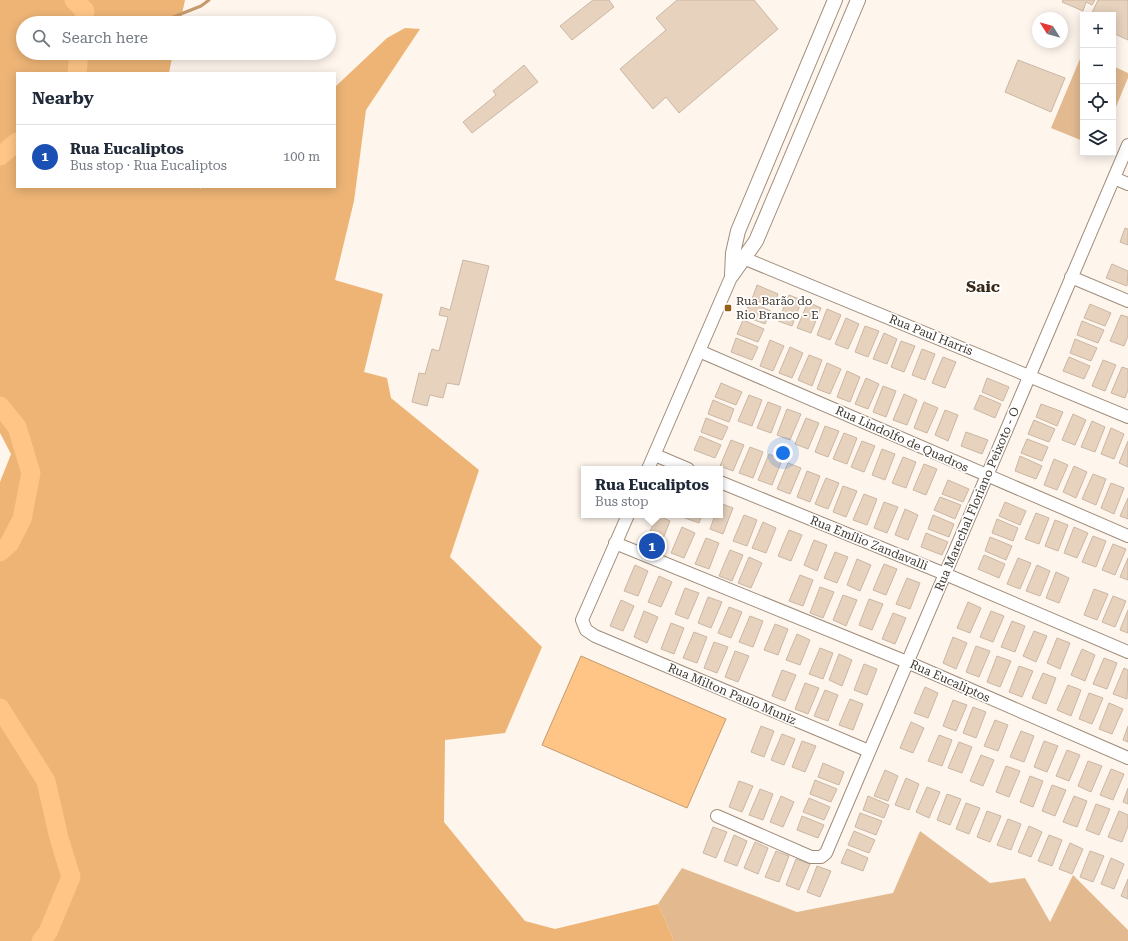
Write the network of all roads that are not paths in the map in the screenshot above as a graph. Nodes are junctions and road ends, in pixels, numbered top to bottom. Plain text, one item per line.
1 (836, 0) edge
2 (858, 0) edge
3 (1128, 145) edge
4 (1114, 178) junction
5 (1128, 184) edge
6 (739, 256) junction
7 (732, 275) joint
8 (1072, 278) junction
9 (1128, 301) edge
10 (699, 351) junction
11 (1030, 375) junction
12 (1128, 417) edge
13 (654, 456) junction
14 (649, 466) edge
15 (680, 466) edge
16 (987, 476) junction
17 (723, 483) edge
18 (627, 518) edge
19 (1128, 536) edge
20 (616, 543) junction
21 (945, 574) junction
22 (1128, 652) edge
23 (907, 662) junction
24 (869, 751) junction
25 (1128, 758) edge
26 (717, 816) dead end

1 - 6 street
2 - 6 street
3 - 4 street, Rua Marechal Floriano Peixoto - O
4 - 5 street
4 - 8 street, Rua Marechal Floriano Peixoto - O
6 - 7 street
6 - 11 street, Rua Paul Harris
7 - 10 street
8 - 9 street
8 - 11 street, Rua Marechal Floriano Peixoto - O
10 - 13 street
10 - 16 street, Rua Lindolfo de Quadros
11 - 12 street, Rua Paul Harris
11 - 16 street, Rua Marechal Floriano Peixoto - O
13 - 14 street
13 - 15 street
16 - 19 street, Rua Lindolfo de Quadros
16 - 21 street, Rua Marechal Floriano Peixoto - O
17 - 21 street, Rua Emílio Zandavalli
18 - 20 street
20 - 23 street, Rua Eucaliptos
20 - 24 street, Rua Milton Paulo Muniz
21 - 22 street, Rua Emílio Zandavalli
21 - 23 street, Rua Marechal Floriano Peixoto - O
23 - 24 street, Rua Marechal Floriano Peixoto - O
23 - 25 street, Rua Eucaliptos
24 - 26 street, Rua Marechal Floriano Peixoto - O

